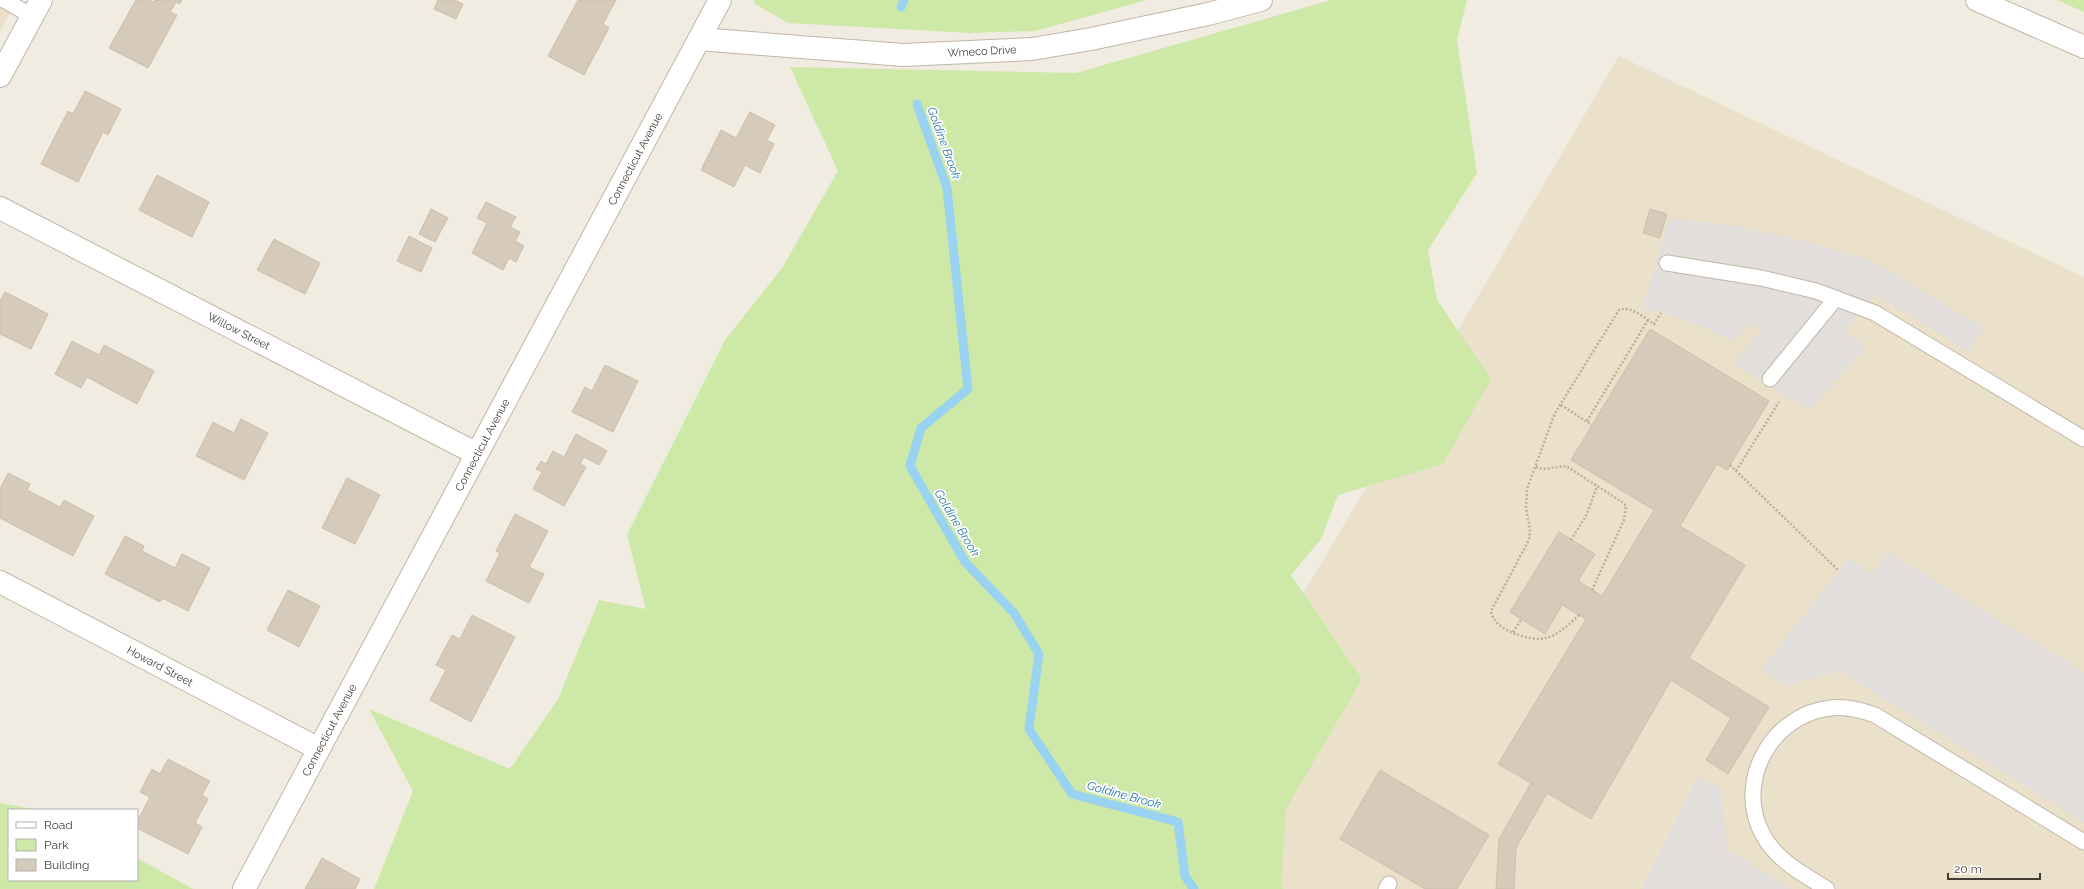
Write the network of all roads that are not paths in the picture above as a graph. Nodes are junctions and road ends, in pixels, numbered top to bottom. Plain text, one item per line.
1 (4, 0) edge
2 (720, 0) edge
3 (1261, 0) edge
4 (1977, 0) edge
5 (36, 8) edge
6 (699, 39) junction
7 (2084, 47) edge
8 (0, 76) edge
9 (0, 208) edge
10 (1667, 263) dead end
11 (1836, 298) junction
12 (1770, 379) dead end
13 (2084, 439) edge
14 (477, 454) junction
15 (0, 582) edge
16 (319, 749) junction
17 (2084, 842) edge
18 (244, 889) edge
19 (1827, 889) edge

1 - 5 lane
2 - 6 street, Connecticut Avenue
3 - 6 street, Wmeco Drive
4 - 7 street
5 - 8 street
6 - 14 street, Connecticut Avenue
9 - 14 street, Willow Street
10 - 11 lane
11 - 12 lane
11 - 13 lane
14 - 16 street, Connecticut Avenue
15 - 16 street, Howard Street
16 - 18 street, Connecticut Avenue
17 - 19 lane

